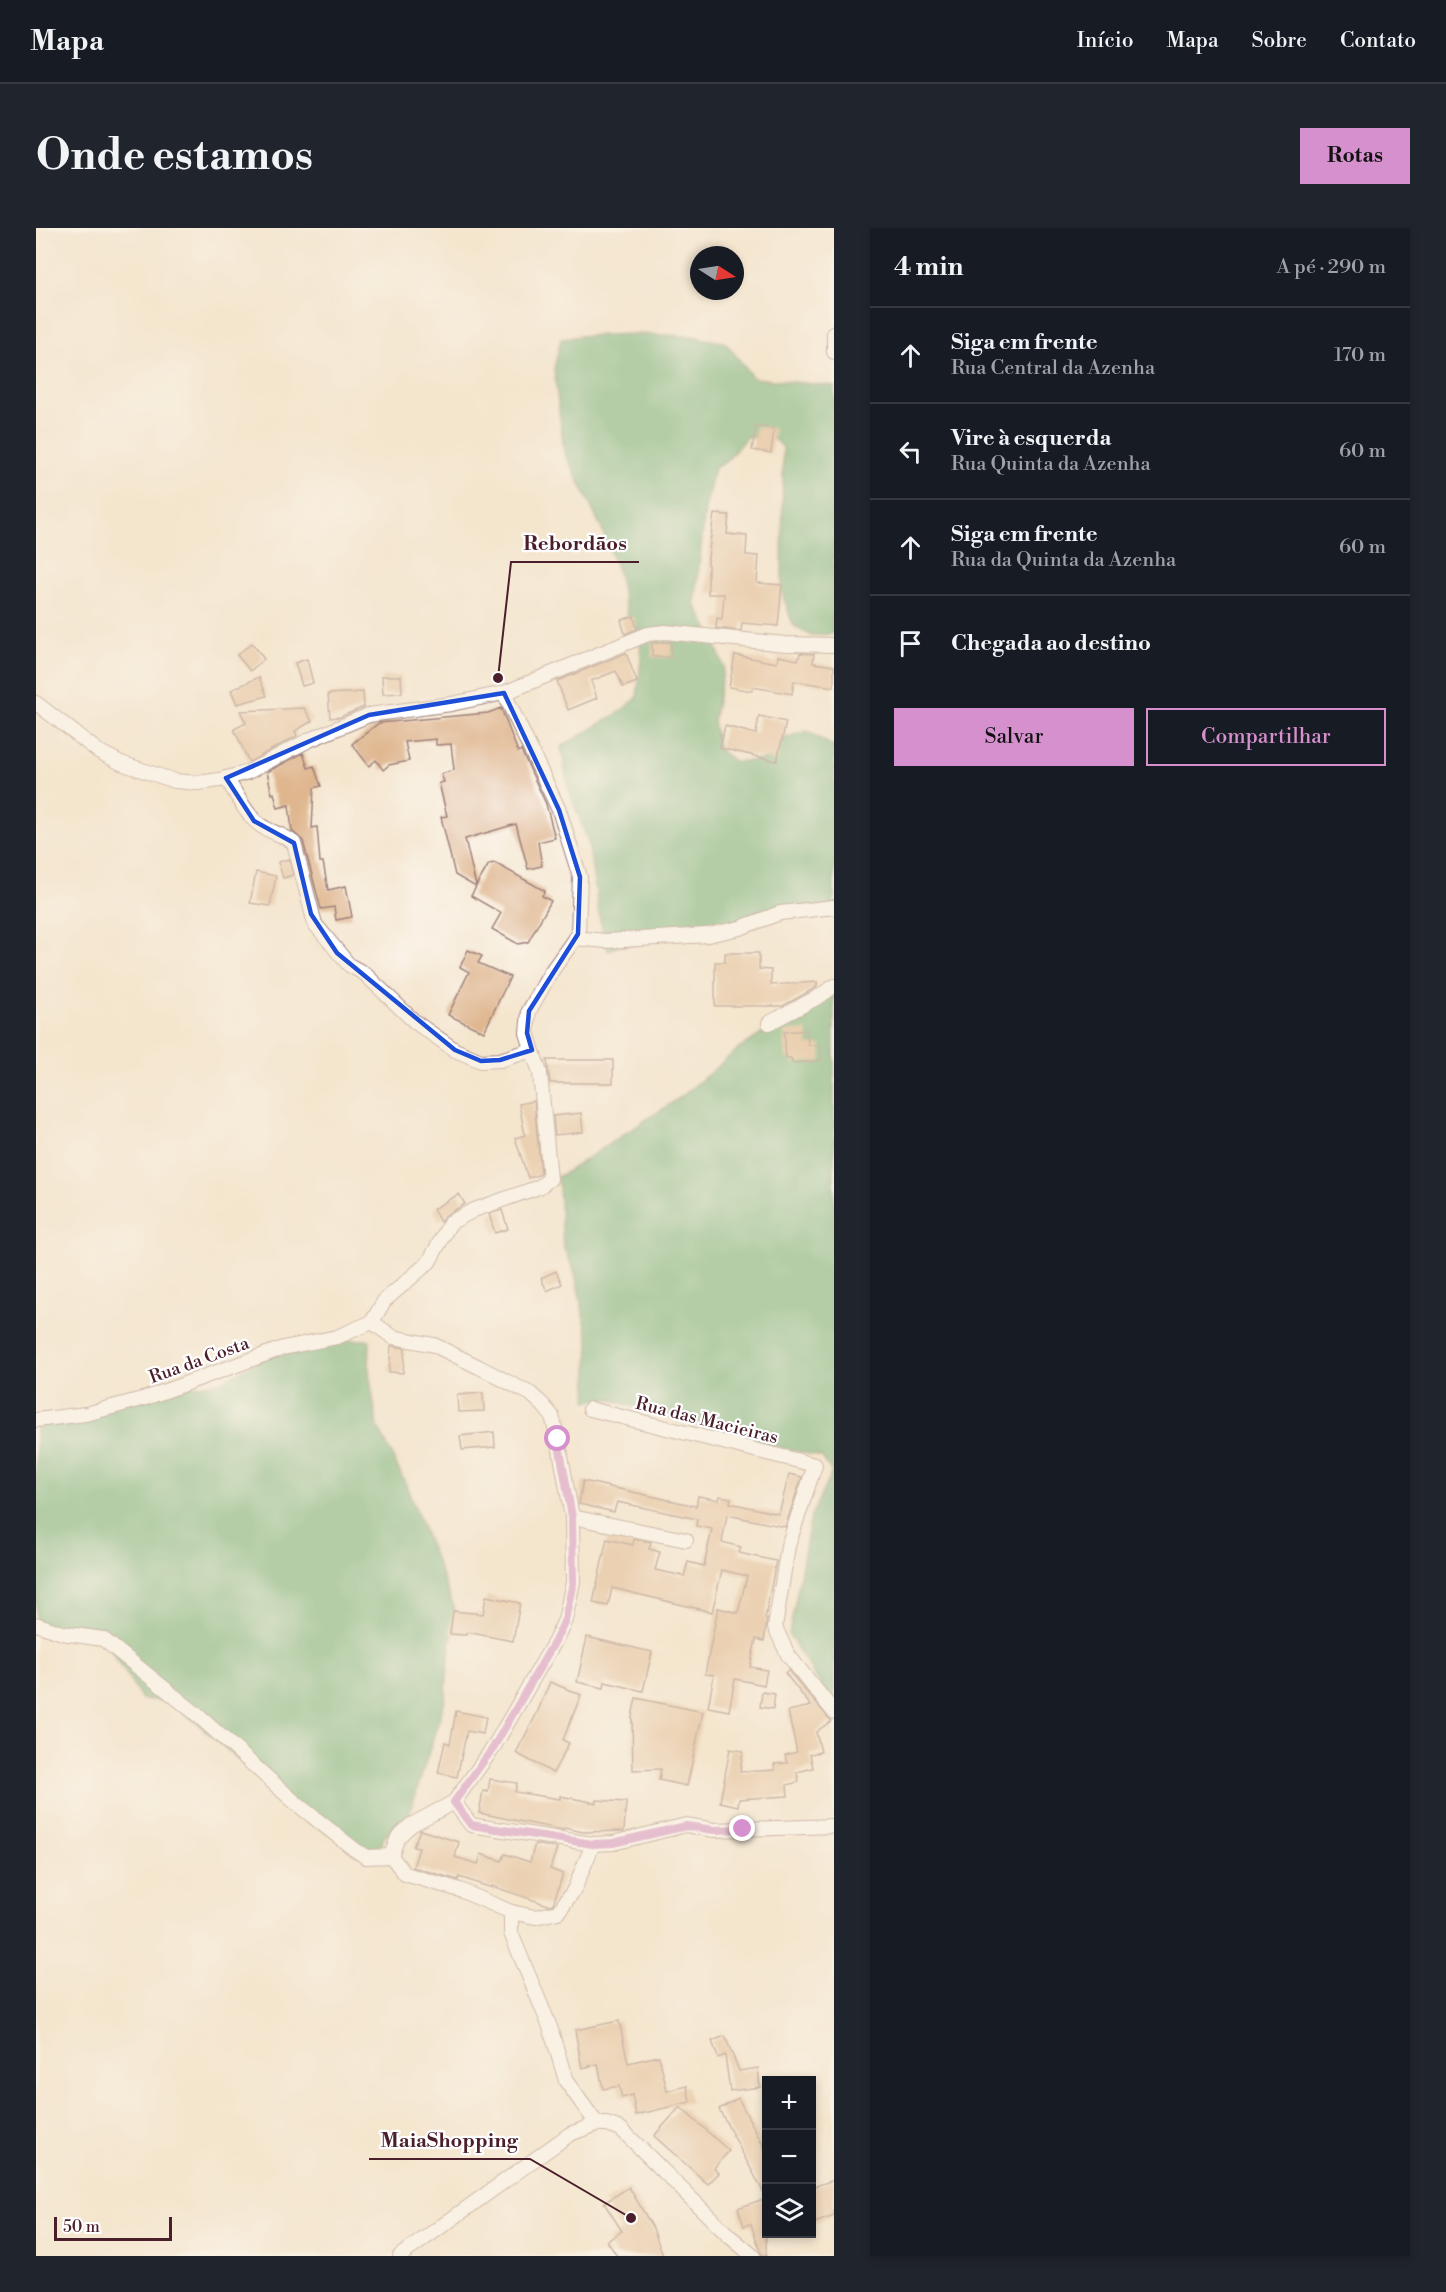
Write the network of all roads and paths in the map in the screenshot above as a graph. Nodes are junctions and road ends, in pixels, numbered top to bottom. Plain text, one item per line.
1 (834, 333) edge
2 (834, 352) edge
3 (834, 645) edge
4 (504, 693) junction
5 (36, 703) edge
6 (226, 778) junction
7 (834, 907) edge
8 (575, 938) junction
9 (834, 986) edge
10 (769, 1023) dead end
11 (532, 1050) junction
12 (372, 1322) junction
13 (590, 1409) dead end
14 (36, 1420) edge
15 (572, 1517) junction
16 (686, 1540) dead end
17 (36, 1624) edge
18 (834, 1712) edge
19 (454, 1802) junction
20 (834, 1826) edge
21 (593, 1844) junction
22 (391, 1856) junction
23 (511, 1912) junction
24 (597, 2124) junction
25 (400, 2256) edge
26 (753, 2256) edge

1 - 2 street
3 - 4 street
4 - 6 street
4 - 8 street
5 - 6 street
6 - 11 street
7 - 8 street
8 - 11 street
9 - 10 street
11 - 12 street
12 - 14 street, Rua da Costa
12 - 15 street
13 - 18 street, Rua das Macieiras
15 - 16 street
15 - 19 street
17 - 22 street
19 - 21 street
19 - 22 street
20 - 21 street
21 - 23 street
22 - 23 street
23 - 24 street
24 - 25 street
24 - 26 street

